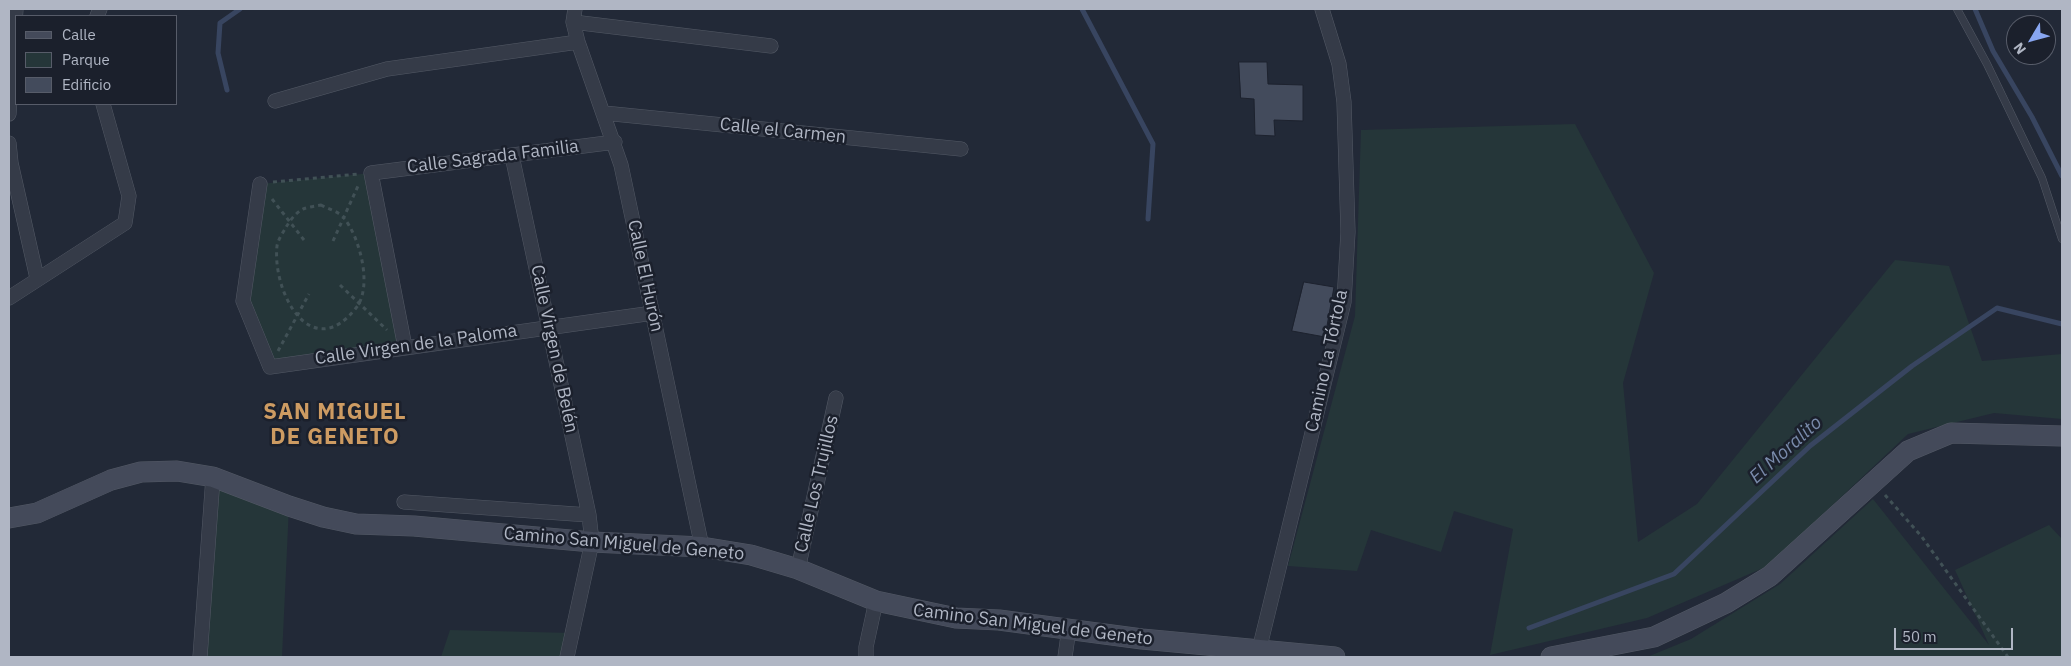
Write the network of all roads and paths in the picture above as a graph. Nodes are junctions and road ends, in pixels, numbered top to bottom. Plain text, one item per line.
1 (1322, 9) edge
2 (1957, 9) edge
3 (574, 15) edge
4 (15, 24) edge
5 (578, 42) junction
6 (771, 46) dead end
7 (275, 101) dead end
8 (103, 105) edge
9 (604, 113) junction
10 (9, 114) edge
11 (615, 142) junction
12 (9, 143) edge
13 (961, 149) dead end
14 (512, 156) junction
15 (260, 184) junction
16 (344, 217) junction
17 (290, 221) junction
18 (2062, 239) edge
19 (304, 240) dead end
20 (333, 241) dead end
21 (37, 278) junction
22 (340, 285) dead end
23 (309, 294) dead end
24 (9, 298) edge
25 (359, 304) junction
26 (653, 313) junction
27 (297, 316) junction
28 (549, 326) junction
29 (405, 347) junction
30 (270, 367) junction
31 (836, 398) dead end
32 (2062, 436) edge
33 (213, 477) junction
34 (1874, 482) junction
35 (404, 502) dead end
36 (589, 515) junction
37 (9, 518) edge
38 (592, 542) junction
39 (702, 547) junction
40 (798, 570) junction
41 (876, 601) junction
42 (1068, 628) junction
43 (1259, 650) junction
44 (1217, 651) edge
45 (200, 657) edge
46 (567, 657) edge
47 (866, 657) edge
48 (1065, 657) edge
49 (1334, 657) edge
50 (1552, 657) edge
51 (2008, 657) edge

1 - 43 street, Camino La Tórtola
2 - 18 lane
3 - 5 street, Calle El Hurón
3 - 6 street
4 - 10 street
5 - 7 street
5 - 9 street, Calle El Hurón
8 - 21 street
9 - 11 street, Calle El Hurón
9 - 13 street, Calle el Carmen
11 - 14 street, Calle Sagrada Familia
11 - 26 street, Calle El Hurón
12 - 21 street
14 - 28 street, Calle Virgen de Belén
14 - 29 street, Calle Sagrada Familia
15 - 16 path
15 - 17 path
15 - 30 street
16 - 17 path
16 - 20 path
16 - 25 path
17 - 19 path
17 - 27 path
21 - 24 street
22 - 25 path
23 - 27 path
25 - 27 path
25 - 29 path
26 - 28 street, Calle Virgen de la Paloma
26 - 39 street, Calle El Hurón
27 - 30 path
28 - 29 street, Calle Virgen de la Paloma
28 - 36 street, Calle Virgen de Belén
29 - 30 street, Calle Virgen de la Paloma
31 - 40 street, Calle Los Trujillos
32 - 34 main road
33 - 37 main road, Camino San Miguel de Geneto
33 - 38 main road, Camino San Miguel de Geneto
33 - 45 street
34 - 50 main road
34 - 51 path
35 - 36 street
36 - 38 street, Calle Virgen de Belén
38 - 39 main road, Camino San Miguel de Geneto
38 - 46 street, Calle Virgen de Belén
39 - 40 main road, Camino San Miguel de Geneto
40 - 41 main road, Camino San Miguel de Geneto
41 - 42 main road, Camino San Miguel de Geneto
41 - 47 street
42 - 44 main road, Camino San Miguel de Geneto
42 - 48 street
43 - 44 main road, Camino San Miguel de Geneto
43 - 49 main road, Camino San Miguel de Geneto

